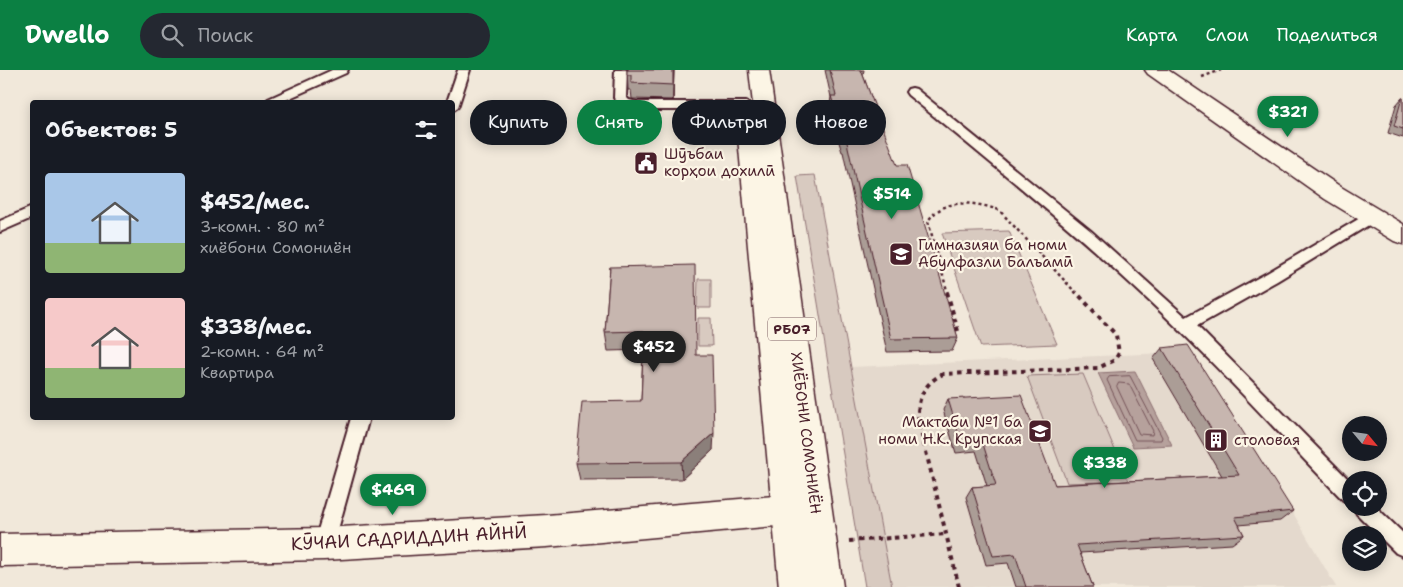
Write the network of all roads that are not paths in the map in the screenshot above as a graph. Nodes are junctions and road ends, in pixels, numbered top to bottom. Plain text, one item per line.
1 (342, 70) edge
2 (464, 70) edge
3 (621, 70) edge
4 (742, 70) edge
5 (759, 70) edge
6 (1155, 70) edge
7 (912, 92) dead end
8 (276, 100) edge
9 (454, 100) edge
10 (745, 100) edge
11 (672, 106) edge
12 (750, 145) edge
13 (30, 213) edge
14 (1372, 217) junction
15 (0, 227) edge
16 (1403, 235) edge
17 (1185, 325) junction
18 (359, 420) edge
19 (1342, 485) edge
20 (787, 510) junction
21 (1372, 516) edge
22 (324, 544) junction
23 (1403, 546) edge
24 (0, 550) edge
25 (796, 587) edge
26 (826, 587) edge

1 - 8 lane
2 - 9 lane
3 - 11 lane
4 - 10 main road, ХИЁБОНИ СОМОНИЁН / РБ07
5 - 26 main road, ХИЁБОНИ СОМОНИЁН / РБ07
6 - 14 main road
7 - 17 lane
12 - 20 main road, ХИЁБОНИ СОМОНИЁН / РБ07
13 - 15 lane
14 - 16 main road
14 - 17 lane
17 - 19 lane
18 - 22 lane
20 - 22 main road, КӮЧАИ САДРИДДИН АЙНӢ
20 - 25 main road, ХИЁБОНИ СОМОНИЁН / РБ07
21 - 23 lane
22 - 24 main road, КӮЧАИ САДРИДДИН АЙНӢ

